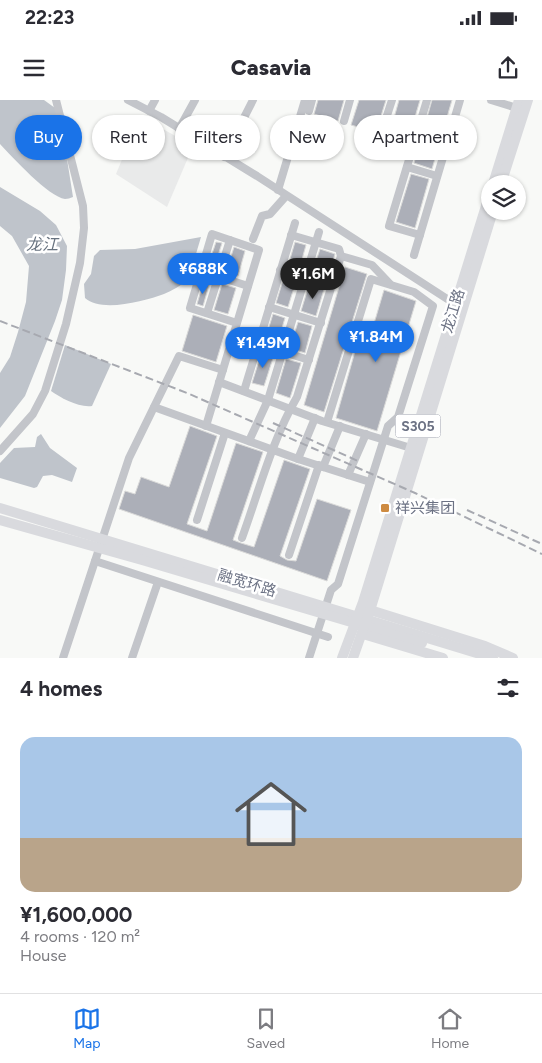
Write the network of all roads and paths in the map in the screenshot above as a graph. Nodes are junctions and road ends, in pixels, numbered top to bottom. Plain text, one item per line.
1 (56, 100) edge
2 (128, 100) edge
3 (155, 100) edge
4 (195, 100) edge
5 (253, 100) edge
6 (305, 100) edge
7 (312, 100) edge
8 (350, 100) edge
9 (392, 100) edge
10 (427, 100) edge
11 (460, 100) edge
12 (491, 100) edge
13 (522, 104) edge
14 (149, 111) junction
15 (309, 111) dead end
16 (187, 115) edge
17 (245, 115) edge
18 (387, 115) edge
19 (344, 121) dead end
20 (175, 127) edge
21 (230, 160) edge
22 (407, 167) junction
23 (496, 175) edge
24 (504, 175) edge
25 (437, 176) junction
26 (278, 190) junction
27 (286, 196) junction
28 (481, 220) edge
29 (490, 220) edge
30 (295, 223) dead end
31 (319, 232) dead end
32 (291, 235) junction
33 (420, 235) junction
34 (253, 239) dead end
35 (230, 240) junction
36 (316, 242) junction
37 (414, 255) dead end
38 (342, 256) junction
39 (280, 270) junction
40 (201, 271) junction
41 (218, 276) junction
42 (305, 278) junction
43 (248, 286) junction
44 (332, 286) junction
45 (392, 286) junction
46 (455, 304) junction
47 (269, 308) junction
48 (207, 313) junction
49 (294, 315) junction
50 (237, 323) junction
51 (321, 323) junction
52 (258, 344) junction
53 (283, 351) junction
54 (309, 360) junction
55 (223, 370) junction
56 (219, 382) junction
57 (244, 391) junction
58 (268, 400) junction
59 (154, 407) junction
60 (290, 409) junction
61 (316, 418) junction
62 (328, 422) junction
63 (206, 426) junction
64 (340, 426) junction
65 (225, 433) junction
66 (366, 434) junction
67 (384, 440) junction
68 (249, 441) junction
69 (411, 448) junction
70 (273, 450) junction
71 (0, 452) edge
72 (298, 458) junction
73 (321, 466) junction
74 (348, 474) junction
75 (370, 482) junction
76 (0, 508) edge
77 (0, 520) edge
78 (197, 520) dead end
79 (242, 538) dead end
80 (289, 555) dead end
81 (95, 561) junction
82 (158, 582) junction
83 (370, 610) junction
84 (317, 633) junction
85 (362, 634) junction
86 (328, 637) dead end
87 (63, 658) edge
88 (132, 658) edge
89 (309, 658) edge
90 (342, 658) edge
91 (353, 658) edge
92 (443, 658) edge
93 (473, 658) edge
94 (493, 658) edge
95 (513, 658) edge

1 - 71 street
2 - 14 street
3 - 14 street
4 - 16 street
5 - 17 street
6 - 26 street
7 - 15 street
8 - 19 street
9 - 18 street
10 - 22 street
11 - 25 street
12 - 13 street
13 - 23 main road
13 - 24 main road
14 - 20 street
21 - 26 street
22 - 25 street
22 - 33 street
25 - 33 street
26 - 27 street
27 - 34 street
27 - 46 street
28 - 46 main road, 龙江路 / S305
29 - 83 main road, 龙江路 / S305
30 - 32 street
31 - 36 street
32 - 36 street
32 - 39 street
33 - 37 street
35 - 40 street
35 - 41 street
35 - 43 street
36 - 38 street
36 - 42 street
38 - 44 street
38 - 45 street
39 - 42 street
39 - 47 street
40 - 41 street
40 - 48 street
41 - 43 street
41 - 48 street
42 - 44 street
42 - 49 street
43 - 50 street
44 - 51 street
45 - 62 street
45 - 67 street
46 - 69 main road, 龙江路 / S305
47 - 49 street
47 - 52 street
48 - 50 street
49 - 51 street
49 - 53 street
50 - 55 street
51 - 54 street
52 - 53 street
52 - 57 street
53 - 54 street
53 - 58 street
54 - 60 street
55 - 56 street
55 - 59 street
56 - 57 street
56 - 63 street
57 - 58 street
58 - 60 street
58 - 68 street
59 - 63 street
59 - 81 street
60 - 61 street
60 - 70 street
61 - 62 street
61 - 72 street
62 - 64 street
63 - 65 street
64 - 66 street
64 - 73 street
65 - 68 street
65 - 78 street
66 - 67 street
66 - 74 street
67 - 69 street
67 - 75 street
68 - 70 street
69 - 90 main road, 龙江路 / S305
70 - 72 street
70 - 79 street
72 - 73 street
73 - 74 street
73 - 80 street
74 - 75 street
75 - 84 street
76 - 94 main road, 融宽环路
77 - 93 main road, 融宽环路
81 - 82 street
81 - 87 street
82 - 84 street
82 - 88 street
83 - 85 main road, 龙江路 / S305
83 - 95 main road
84 - 86 street
84 - 89 street
85 - 91 main road, 龙江路 / S305
85 - 92 main road

